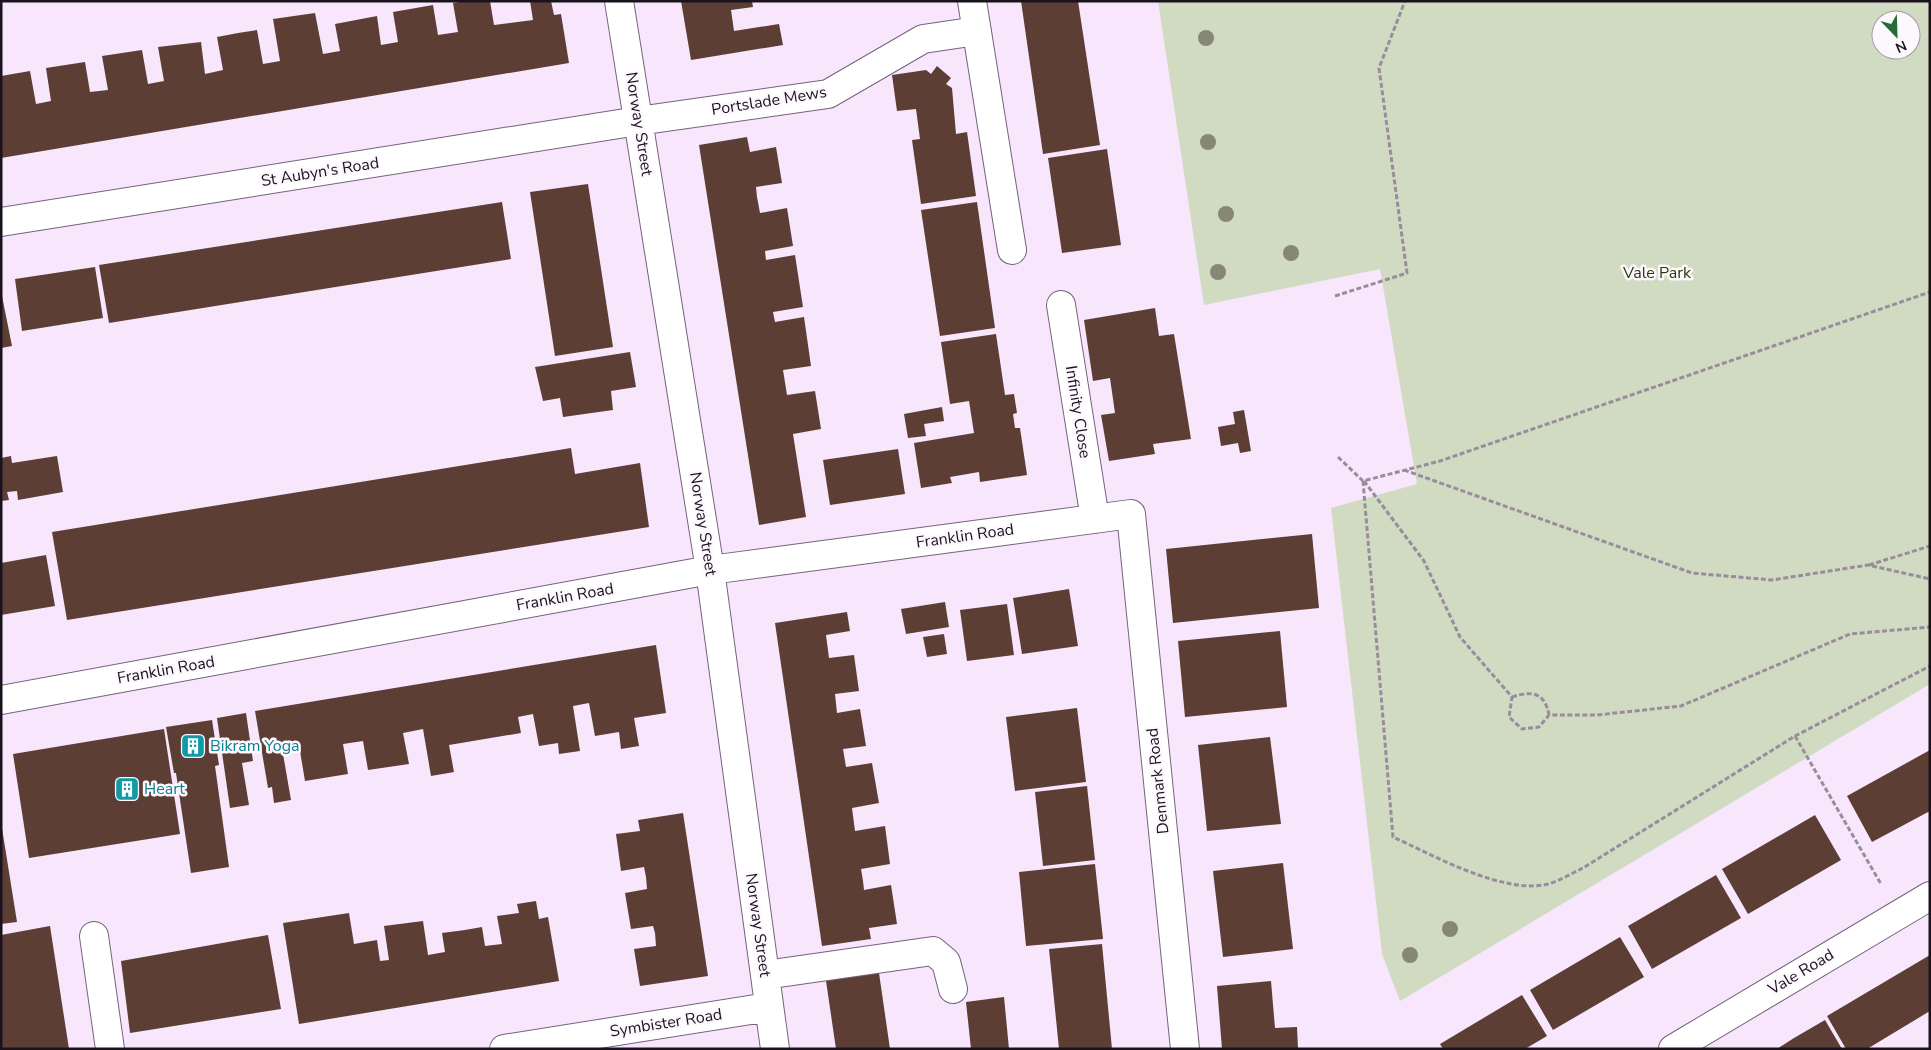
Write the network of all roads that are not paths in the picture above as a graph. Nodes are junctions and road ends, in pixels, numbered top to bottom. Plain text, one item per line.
1 (619, 1) edge
2 (972, 1) edge
3 (977, 31) junction
4 (638, 121) junction
5 (1, 222) edge
6 (1012, 250) dead end
7 (1061, 305) dead end
8 (1131, 514) joint
9 (1095, 519) junction
10 (710, 570) junction
11 (1, 700) edge
12 (1930, 896) edge
13 (94, 936) dead end
14 (765, 974) junction
15 (953, 989) dead end
16 (768, 1007) junction
17 (110, 1049) edge
18 (504, 1049) edge
19 (775, 1049) edge
20 (1185, 1049) edge
21 (1673, 1049) edge

1 - 4 street, Norway Street
2 - 3 street
3 - 4 street, Portslade Mews
3 - 6 street
4 - 5 street, St Aubyn's Road
4 - 10 street, Norway Street
7 - 9 street, Infinity Close
8 - 9 street, Franklin Road
8 - 20 street, Denmark Road
9 - 10 street, Franklin Road
10 - 11 street, Franklin Road
10 - 14 street, Norway Street
12 - 21 street, Vale Road
13 - 17 street
14 - 15 street
14 - 16 street, Norway Street
16 - 18 street, Symbister Road
16 - 19 street, Norway Street

